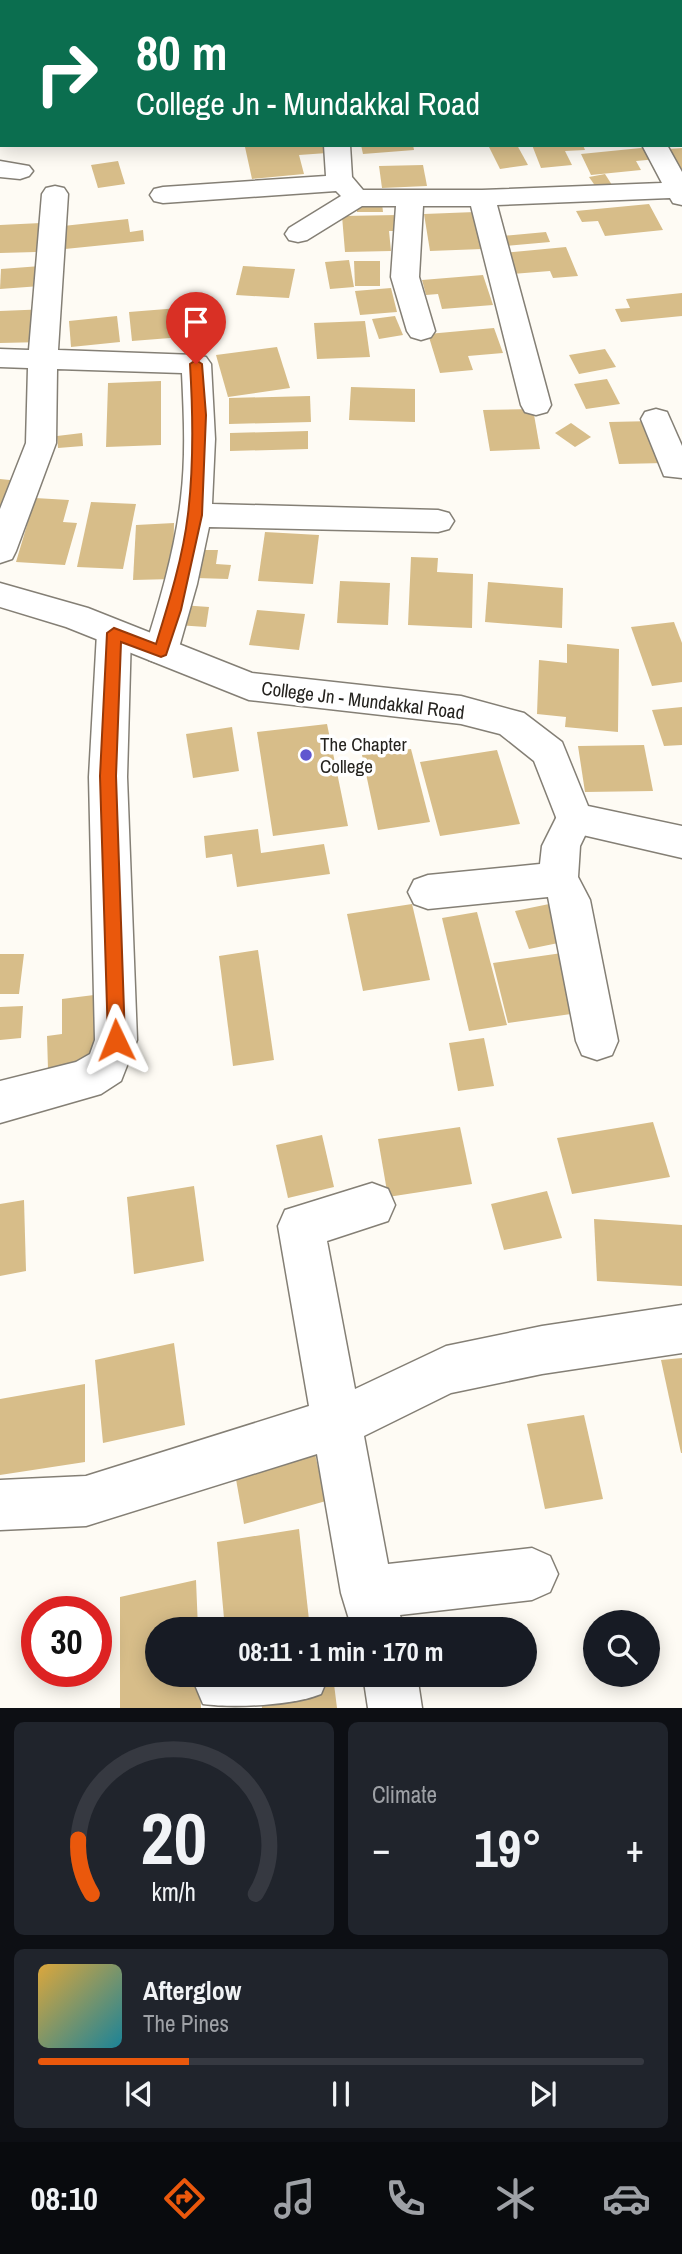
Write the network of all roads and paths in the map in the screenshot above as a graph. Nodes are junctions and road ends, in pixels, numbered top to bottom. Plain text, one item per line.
1 (338, 147) edge
2 (655, 147) edge
3 (349, 190) junction
4 (681, 192) edge
5 (55, 194) dead end
6 (163, 195) dead end
7 (482, 198) junction
8 (411, 199) junction
9 (298, 234) dead end
10 (421, 331) dead end
11 (0, 358) edge
12 (43, 361) junction
13 (536, 405) dead end
14 (656, 419) dead end
15 (682, 467) edge
16 (195, 515) junction
17 (438, 521) dead end
18 (0, 551) edge
19 (0, 595) edge
20 (114, 633) junction
21 (161, 652) junction
22 (574, 819) junction
23 (681, 844) edge
24 (558, 879) junction
25 (428, 892) dead end
26 (597, 1041) dead end
27 (0, 1102) edge
28 (372, 1205) dead end
29 (682, 1329) edge
30 (336, 1424) junction
31 (0, 1505) edge
32 (532, 1574) dead end
33 (372, 1611) edge
34 (392, 1687) edge
35 (395, 1708) edge

1 - 3 street
2 - 4 street
3 - 6 street
3 - 8 street
3 - 9 street
4 - 7 street
5 - 12 street
7 - 8 street
7 - 13 street
8 - 10 street
11 - 12 street
12 - 16 street
12 - 18 street
14 - 15 street
16 - 17 street
16 - 21 street
19 - 20 street, College Jn - Mundakkal Road
20 - 21 street, College Jn - Mundakkal Road
20 - 27 street
21 - 22 street, College Jn - Mundakkal Road
22 - 23 street
22 - 24 street
24 - 25 street
24 - 26 street
28 - 30 street
29 - 30 street
30 - 31 street
30 - 33 street
32 - 33 street
34 - 35 street

